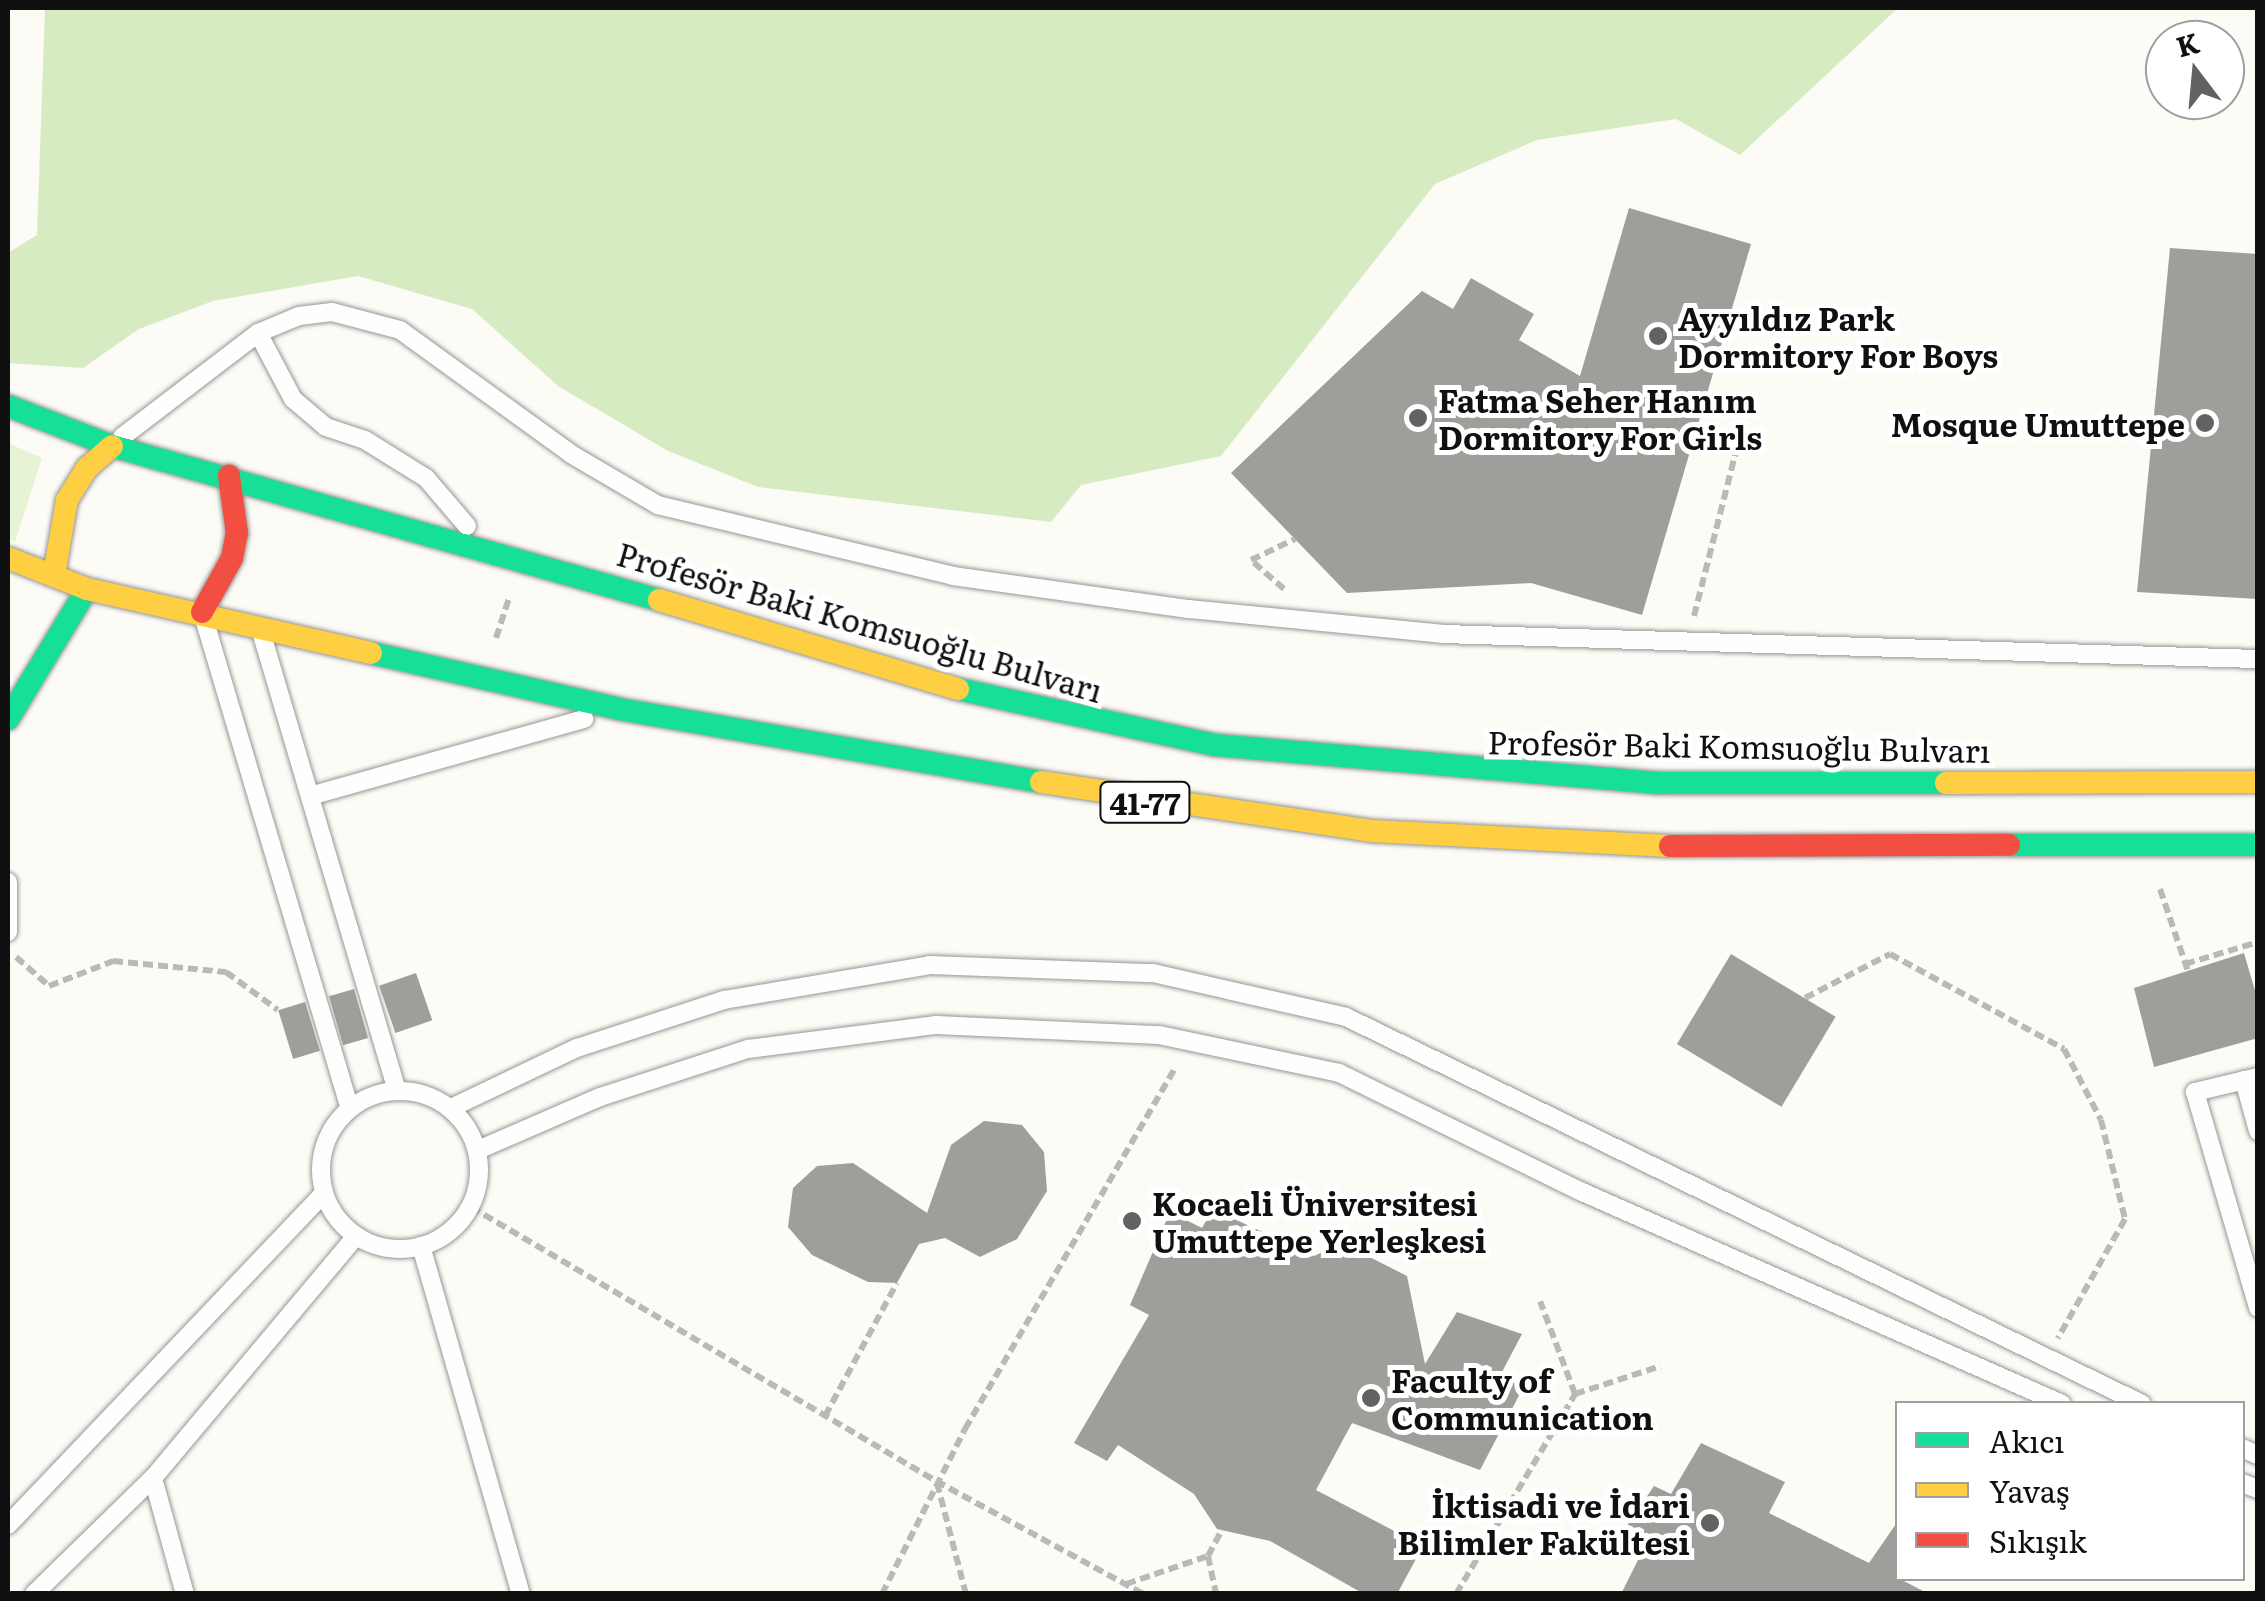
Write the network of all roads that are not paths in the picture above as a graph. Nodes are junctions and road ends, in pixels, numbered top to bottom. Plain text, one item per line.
1 (258, 333) junction
2 (8, 406) edge
3 (112, 446) junction
4 (229, 476) junction
5 (484, 546) junction
6 (8, 558) edge
7 (54, 575) junction
8 (87, 589) junction
9 (202, 612) junction
10 (259, 623) junction
11 (2258, 659) edge
12 (619, 709) junction
13 (8, 719) edge
14 (2258, 782) edge
15 (310, 796) junction
16 (2258, 845) edge
17 (8, 882) edge
18 (8, 932) edge
19 (2251, 1078) edge
20 (397, 1090) junction
21 (349, 1106) junction
22 (451, 1108) junction
23 (2258, 1130) edge
24 (478, 1150) junction
25 (324, 1193) junction
26 (356, 1236) junction
27 (421, 1246) junction
28 (2258, 1308) edge
29 (2055, 1401) edge
30 (2135, 1401) edge
31 (153, 1478) junction
32 (8, 1525) edge
33 (34, 1594) edge
34 (185, 1594) edge
35 (521, 1594) edge

1 - 3 lane
1 - 5 lane
1 - 11 lane
2 - 3 main road, Profesör Baki Komsuoğlu Bulvarı / 41-77
3 - 4 main road, Profesör Baki Komsuoğlu Bulvarı / 41-77
3 - 7 main road
4 - 5 main road, Profesör Baki Komsuoğlu Bulvarı / 41-77
4 - 9 main road
5 - 14 main road, Profesör Baki Komsuoğlu Bulvarı / 41-77
6 - 7 main road, 41-77
7 - 8 main road, 41-77
8 - 9 main road, 41-77
8 - 13 main road
9 - 10 main road, 41-77
9 - 21 lane
10 - 12 main road, 41-77
10 - 15 lane
12 - 15 lane
12 - 16 main road, 41-77
15 - 20 lane
17 - 18 lane
19 - 23 lane
19 - 28 lane
20 - 21 lane
20 - 22 lane
21 - 25 lane
22 - 24 lane
22 - 30 lane
24 - 27 lane
24 - 29 lane
25 - 26 lane
25 - 32 lane
26 - 27 lane
26 - 31 lane
27 - 35 lane
31 - 33 lane
31 - 34 lane

